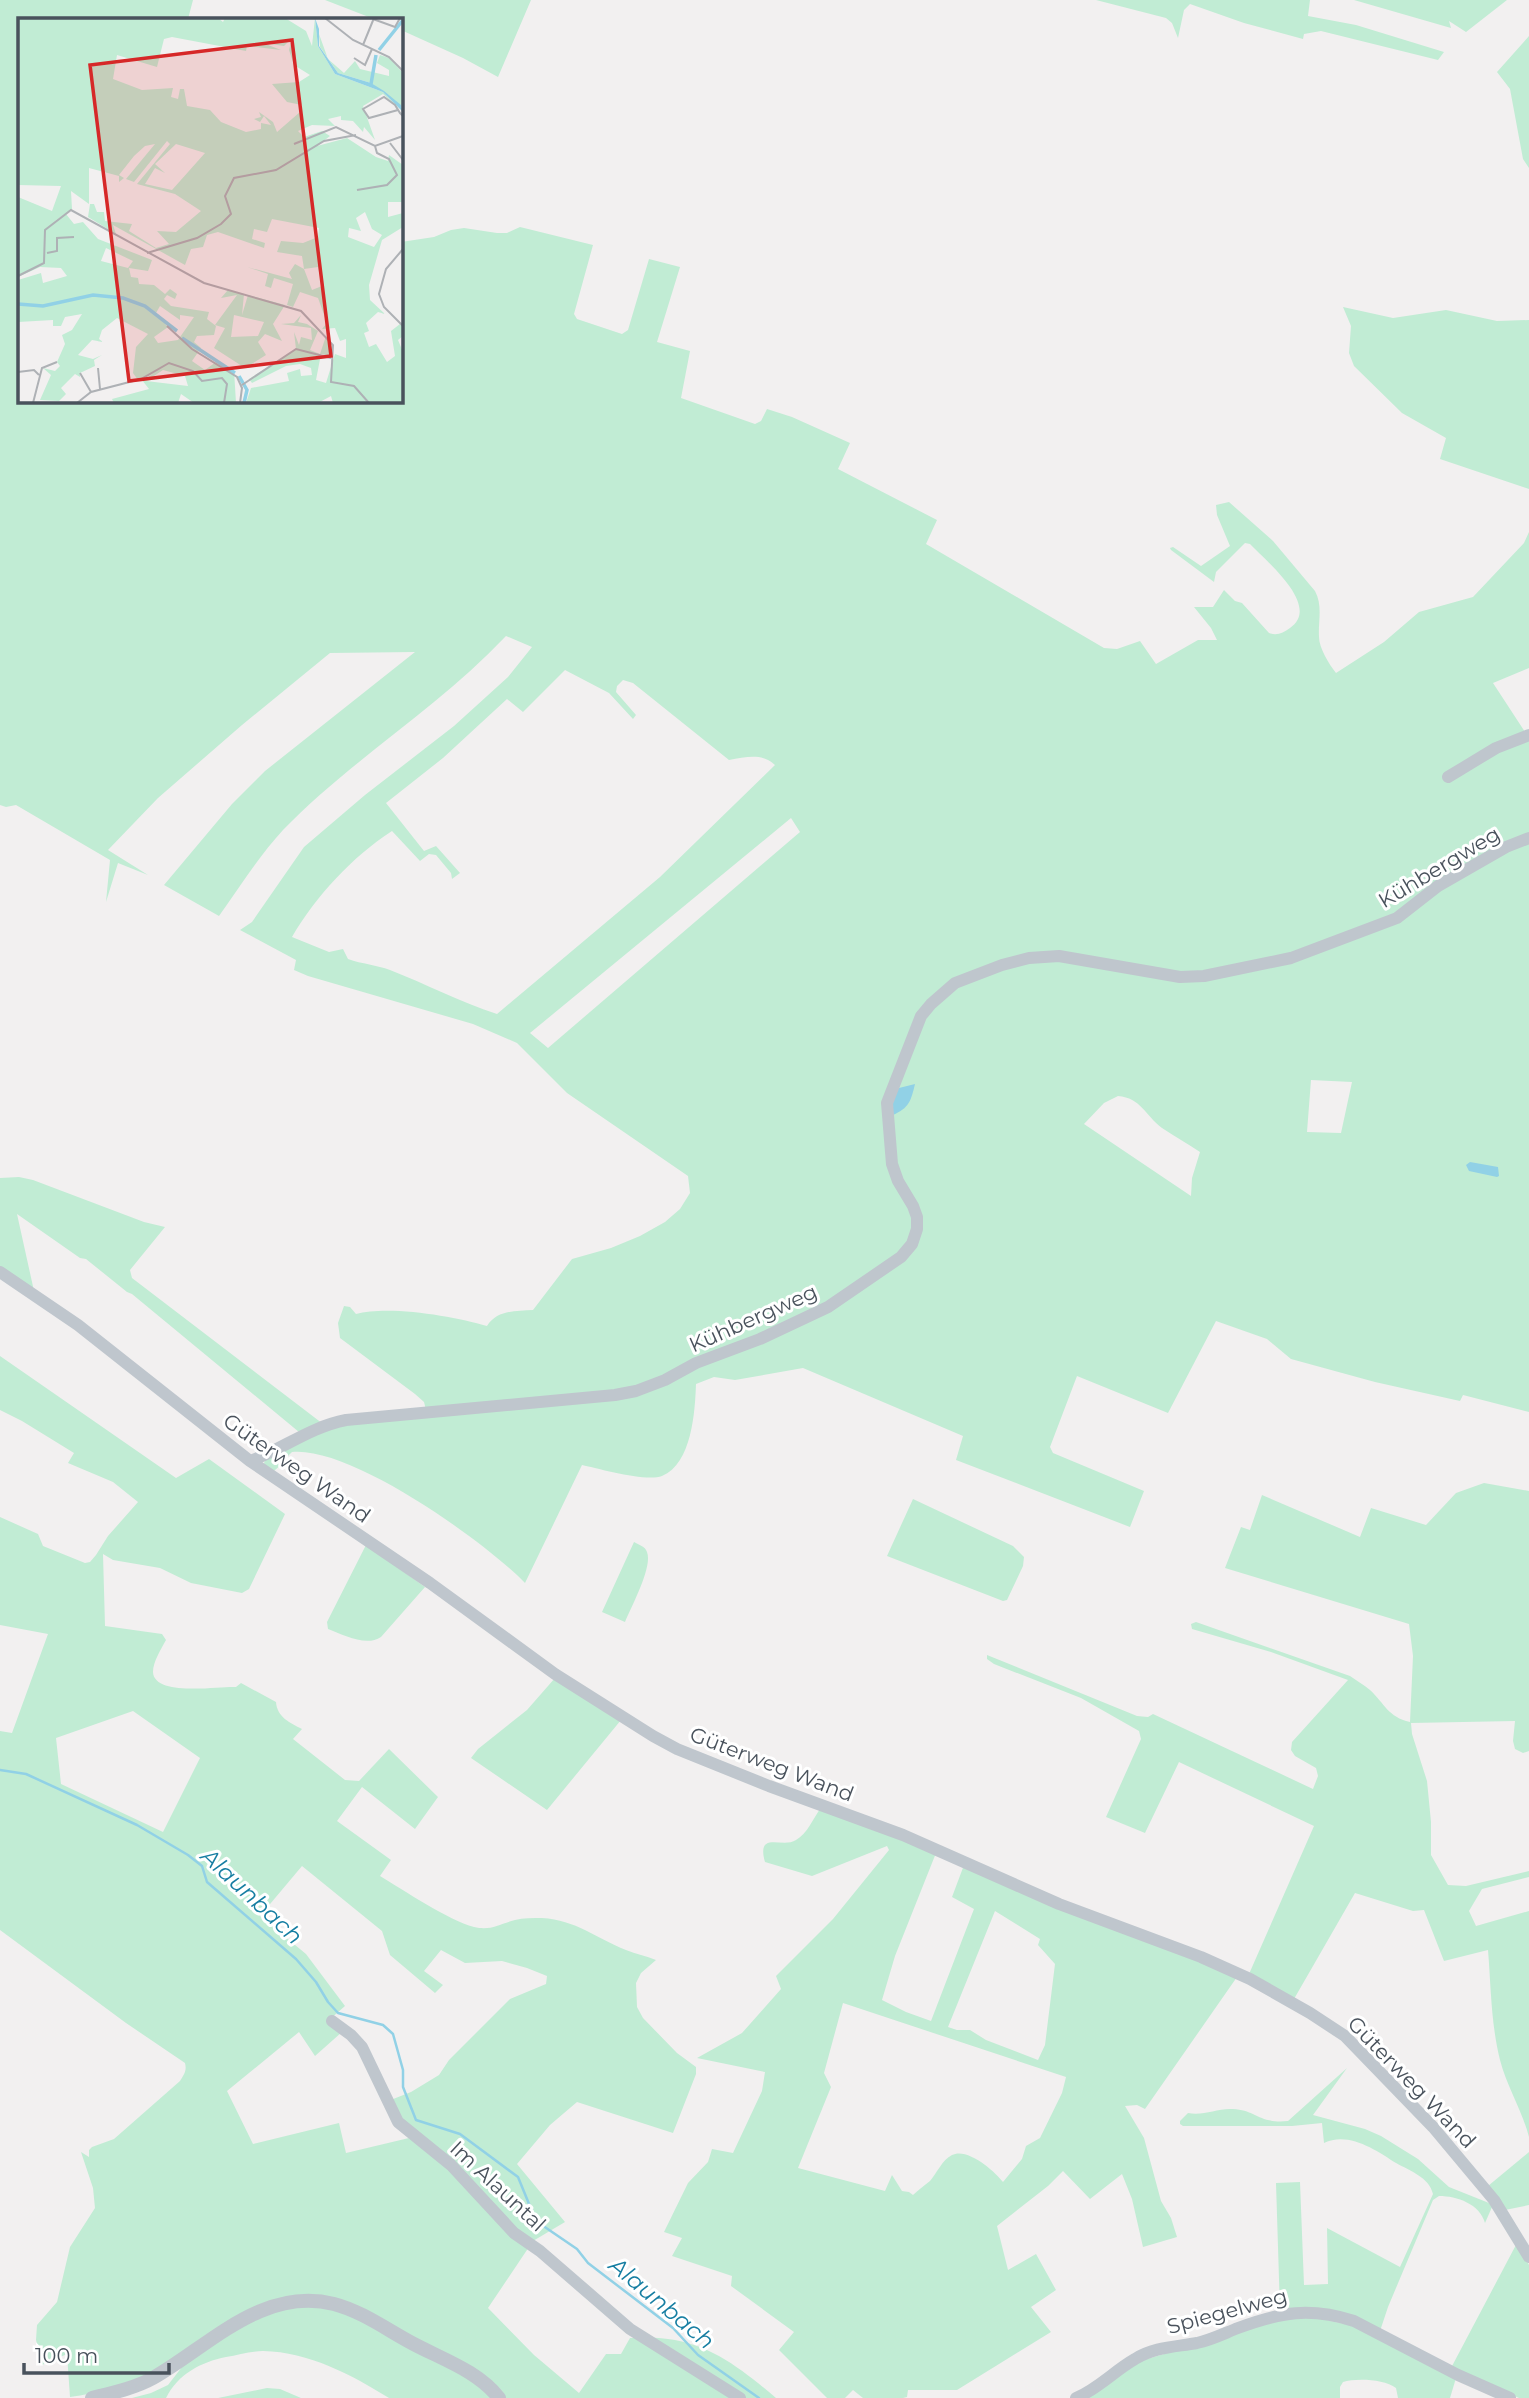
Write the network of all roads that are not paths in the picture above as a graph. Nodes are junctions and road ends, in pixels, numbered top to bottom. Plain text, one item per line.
1 (1529, 735) edge
2 (1448, 776) dead end
3 (1529, 838) edge
4 (0, 1272) edge
5 (250, 1461) junction
6 (332, 2021) dead end
7 (1529, 2257) edge
8 (97, 2397) edge
9 (499, 2398) edge
10 (740, 2398) edge
11 (1076, 2398) edge
12 (1510, 2398) edge

1 - 2 street
3 - 5 street, Kühbergweg
4 - 5 street, Güterweg Wand
5 - 7 street, Güterweg Wand
6 - 10 street, Im Alauntal
8 - 9 street
11 - 12 street, Spiegelweg

